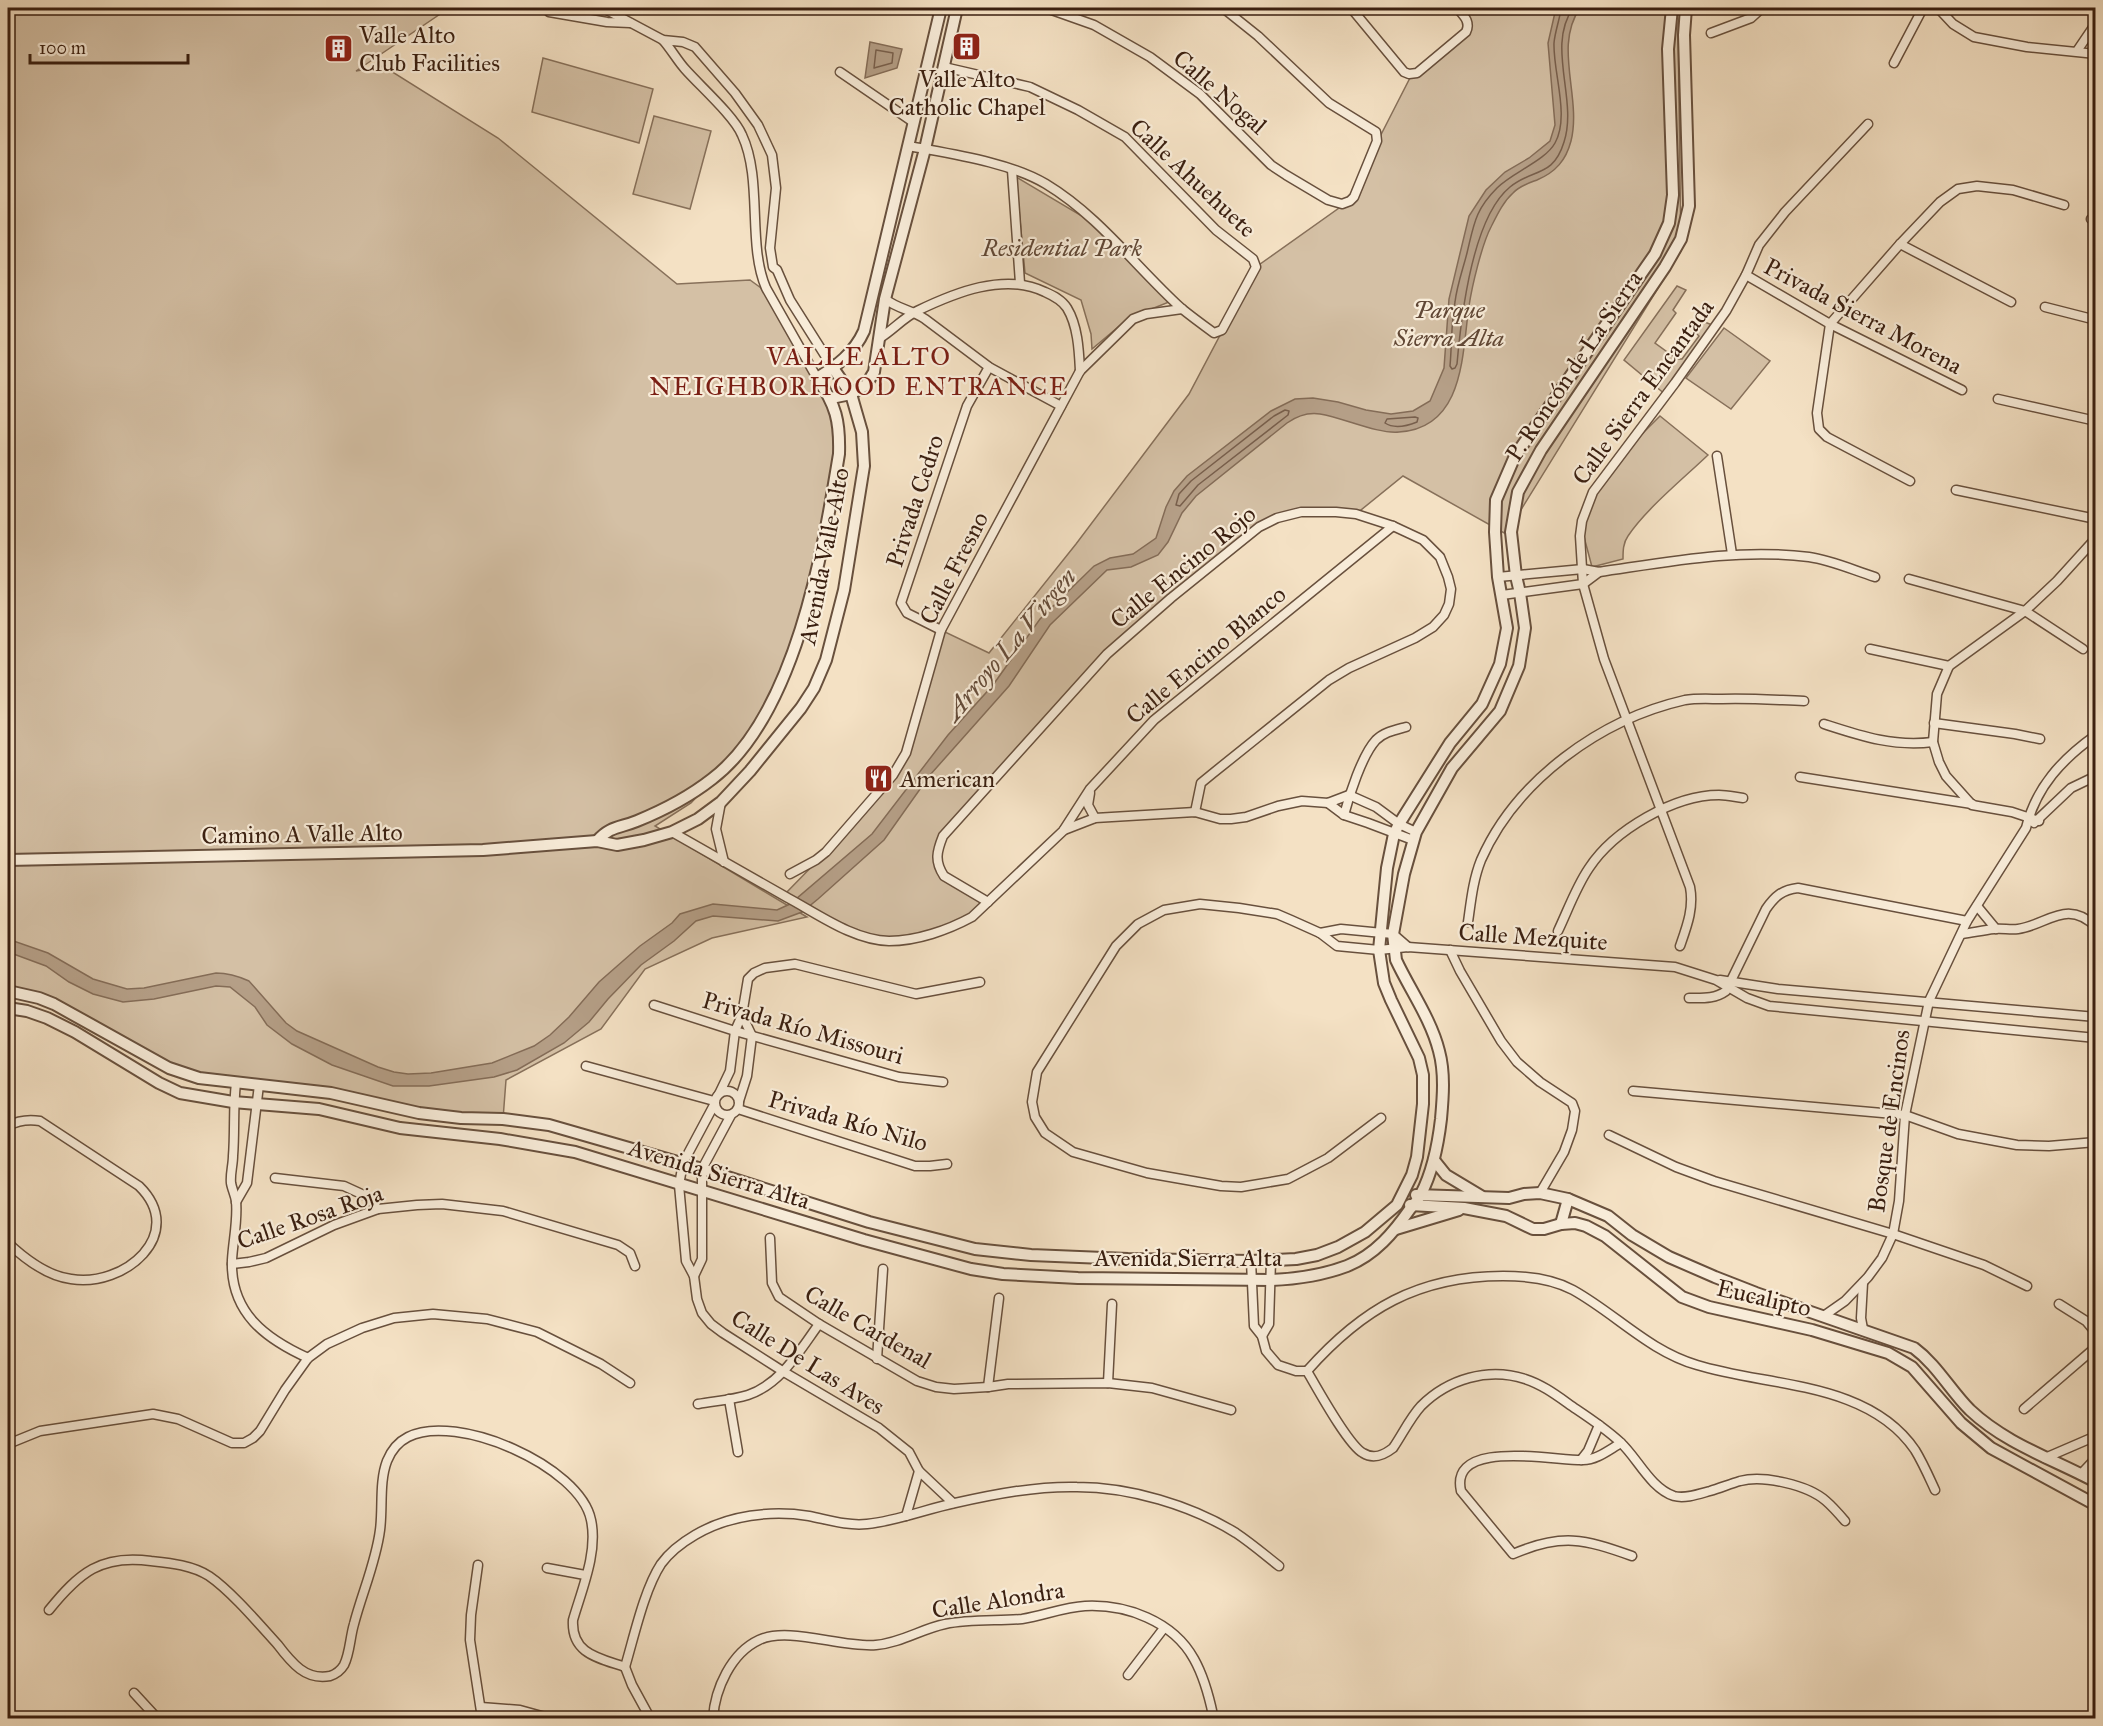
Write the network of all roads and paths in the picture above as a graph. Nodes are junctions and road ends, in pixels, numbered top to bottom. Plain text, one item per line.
1 (603, 8) edge
2 (941, 8) edge
3 (957, 8) edge
4 (1046, 8) edge
5 (1223, 8) edge
6 (1350, 8) edge
7 (1672, 8) edge
8 (1686, 8) edge
9 (1762, 8) edge
10 (1923, 8) edge
11 (1938, 8) edge
12 (550, 10) edge
13 (1460, 11) edge
14 (630, 23) junction
15 (2096, 23) edge
16 (1711, 33) dead end
17 (663, 39) junction
18 (2077, 51) junction
19 (2096, 54) edge
20 (1894, 63) dead end
21 (944, 67) junction
22 (840, 72) dead end
23 (913, 122) junction
24 (1868, 124) dead end
25 (1688, 142) junction
26 (1671, 143) junction
27 (909, 146) junction
28 (925, 149) junction
29 (1012, 170) junction
30 (2064, 205) dead end
31 (1900, 244) junction
32 (1746, 275) junction
33 (1020, 283) junction
34 (885, 298) junction
35 (2011, 302) dead end
36 (2045, 307) dead end
37 (1182, 309) junction
38 (915, 312) junction
39 (2096, 320) edge
40 (1830, 324) junction
41 (879, 338) junction
42 (989, 367) junction
43 (833, 368) junction
44 (1080, 371) junction
45 (817, 378) junction
46 (1962, 390) dead end
47 (851, 394) junction
48 (831, 398) junction
49 (1998, 399) dead end
50 (1061, 406) junction
51 (2096, 421) edge
52 (1717, 456) dead end
53 (1910, 481) dead end
54 (1956, 490) dead end
55 (2096, 519) edge
56 (1393, 526) junction
57 (2096, 538) edge
58 (1732, 554) junction
59 (1583, 569) junction
60 (1599, 572) junction
61 (1516, 576) junction
62 (1498, 577) junction
63 (1875, 578) dead end
64 (1909, 579) dead end
65 (1583, 584) junction
66 (1520, 592) junction
67 (1502, 595) junction
68 (2025, 611) junction
69 (941, 630) junction
70 (1870, 649) dead end
71 (2083, 649) dead end
72 (1949, 666) junction
73 (1804, 701) dead end
74 (1626, 720) junction
75 (1934, 723) junction
76 (1824, 724) dead end
77 (1406, 727) dead end
78 (2096, 735) edge
79 (2040, 740) dead end
80 (1933, 742) junction
81 (2096, 776) edge
82 (1800, 777) dead end
83 (1090, 789) junction
84 (1349, 795) junction
85 (1743, 798) dead end
86 (721, 802) junction
87 (1328, 803) junction
88 (1972, 805) junction
89 (1662, 809) junction
90 (1195, 812) junction
91 (1344, 815) junction
92 (2029, 817) junction
93 (1095, 818) junction
94 (2039, 821) junction
95 (2026, 828) junction
96 (1397, 829) junction
97 (1063, 831) junction
98 (672, 832) junction
99 (1414, 836) junction
100 (597, 841) junction
101 (8, 860) edge
102 (724, 862) junction
103 (790, 874) dead end
104 (988, 902) junction
105 (1977, 906) junction
106 (1967, 921) junction
107 (1468, 922) dead end
108 (2096, 927) edge
109 (1996, 929) junction
110 (1558, 931) dead end
111 (1320, 933) junction
112 (1380, 933) junction
113 (1393, 934) junction
114 (1962, 934) junction
115 (1408, 946) junction
116 (1680, 946) dead end
117 (1393, 949) junction
118 (1379, 950) junction
119 (1450, 950) junction
120 (980, 982) dead end
121 (1730, 985) junction
122 (8, 991) edge
123 (1689, 998) dead end
124 (1929, 1001) junction
125 (654, 1005) dead end
126 (8, 1008) edge
127 (742, 1015) junction
128 (2096, 1017) edge
129 (1923, 1020) junction
130 (735, 1031) junction
131 (752, 1036) junction
132 (2096, 1038) edge
133 (586, 1066) dead end
134 (943, 1082) dead end
135 (236, 1083) junction
136 (260, 1085) junction
137 (1633, 1091) dead end
138 (716, 1100) junction
139 (233, 1102) junction
140 (257, 1104) junction
141 (736, 1108) junction
142 (1905, 1115) junction
143 (461, 1118) junction
144 (1381, 1118) dead end
145 (8, 1126) edge
146 (460, 1135) junction
147 (1609, 1135) dead end
148 (2096, 1142) edge
149 (233, 1155) junction
150 (250, 1156) junction
151 (1434, 1160) junction
152 (683, 1163) junction
153 (947, 1164) dead end
154 (702, 1169) junction
155 (275, 1178) dead end
156 (679, 1185) junction
157 (701, 1190) junction
158 (1540, 1193) junction
159 (1403, 1194) junction
160 (1421, 1196) junction
161 (1484, 1198) junction
162 (1509, 1198) junction
163 (1568, 1199) junction
164 (236, 1202) junction
165 (1397, 1205) junction
166 (1413, 1205) junction
167 (1464, 1208) junction
168 (378, 1209) junction
169 (1506, 1216) junction
170 (1561, 1224) junction
171 (1396, 1229) junction
172 (702, 1234) junction
173 (1893, 1234) junction
174 (684, 1235) junction
175 (770, 1238) dead end
176 (8, 1243) edge
177 (975, 1249) junction
178 (1271, 1260) junction
179 (1251, 1261) junction
180 (232, 1264) junction
181 (635, 1266) dead end
182 (883, 1269) dead end
183 (971, 1269) junction
184 (694, 1276) junction
185 (1252, 1280) junction
186 (1271, 1280) junction
187 (1863, 1283) junction
188 (2027, 1286) dead end
189 (999, 1298) dead end
190 (1112, 1304) dead end
191 (2058, 1304) dead end
192 (1824, 1315) junction
193 (819, 1324) junction
194 (1863, 1329) junction
195 (2096, 1333) edge
196 (1262, 1336) junction
197 (2096, 1347) edge
198 (308, 1358) junction
199 (877, 1359) junction
200 (1307, 1371) junction
201 (784, 1372) junction
202 (630, 1383) dead end
203 (1108, 1383) junction
204 (988, 1387) junction
205 (729, 1400) junction
206 (698, 1404) dead end
207 (2024, 1409) dead end
208 (1232, 1410) dead end
209 (1599, 1425) junction
210 (2095, 1438) edge
211 (1621, 1443) junction
212 (8, 1444) edge
213 (738, 1452) dead end
214 (2045, 1458) junction
215 (2096, 1458) edge
216 (1581, 1461) junction
217 (919, 1471) junction
218 (2081, 1474) junction
219 (2096, 1482) edge
220 (1935, 1490) dead end
221 (953, 1503) junction
222 (2096, 1505) edge
223 (906, 1516) junction
224 (1845, 1521) dead end
225 (1632, 1556) dead end
226 (478, 1565) dead end
227 (1279, 1566) dead end
228 (547, 1568) dead end
229 (585, 1575) junction
230 (49, 1610) dead end
231 (1164, 1628) junction
232 (625, 1667) junction
233 (1128, 1675) dead end
234 (134, 1693) dead end
235 (481, 1707) junction
236 (1213, 1714) dead end
237 (157, 1719) edge
238 (482, 1719) edge
239 (549, 1719) edge
240 (650, 1719) edge
241 (712, 1719) edge

1 - 14 street
2 - 23 street
3 - 21 street
4 - 5 street, Calle Nogal
6 - 13 street
7 - 26 street, P. Roncón de La Sierra
8 - 25 street, P. Roncón de La Sierra
9 - 16 street
10 - 20 street
11 - 18 street
12 - 14 street
14 - 17 street
15 - 18 street
17 - 43 street, Avenida Valle Alto
17 - 45 street, Avenida Valle Alto
18 - 19 street
21 - 28 street
21 - 37 street, Calle Ahuehuete
22 - 23 street
23 - 27 street
24 - 32 street, Calle Sierra Encantada
25 - 26 street
25 - 61 street, P. Roncón de La Sierra
26 - 62 street, P. Roncón de La Sierra
27 - 28 street
27 - 43 street
28 - 29 street
28 - 34 street
29 - 33 street
29 - 37 street
30 - 31 street
31 - 35 street
31 - 40 street
32 - 40 street, Privada Sierra Morena
32 - 59 street, Calle Sierra Encantada
33 - 38 street
33 - 44 street
34 - 38 street
34 - 41 street
36 - 39 street
37 - 44 street, Calle Fresno
38 - 41 street
38 - 42 street
40 - 46 street, Privada Sierra Morena
40 - 53 street
41 - 47 street
42 - 50 street
42 - 69 street, Privada Cedro
43 - 45 street
43 - 47 street, Avenida Valle Alto
44 - 50 street, Calle Fresno
45 - 48 street, Avenida Valle Alto
47 - 48 street
47 - 86 street, Avenida Valle Alto
48 - 100 street, Avenida Valle Alto
49 - 51 street
50 - 69 street, Calle Fresno
52 - 58 street
54 - 55 street
56 - 83 street, Calle Encino Blanco
56 - 90 street, Calle Encino Rojo
56 - 104 street, Calle Encino Rojo
57 - 68 street
58 - 60 street
58 - 63 street
59 - 60 street
59 - 61 street
59 - 65 street, Calle Sierra Encantada
60 - 65 street
61 - 62 street
61 - 66 street, P. Roncón de La Sierra
62 - 67 street, P. Roncón de La Sierra
64 - 68 street
65 - 66 street
65 - 74 street, Calle Sierra Encantada
66 - 67 street
66 - 99 street, P. Roncón de La Sierra
67 - 96 street, P. Roncón de La Sierra
68 - 71 street
68 - 72 street
69 - 103 street, Calle Fresno
70 - 72 street
72 - 75 street
73 - 74 street
74 - 89 street, Calle Sierra Encantada
74 - 107 street
75 - 79 street
75 - 80 street
76 - 80 street
77 - 84 street
78 - 92 street, Bosque de Encinos
80 - 88 street
81 - 94 street, Bosque de Encinos
82 - 88 street
83 - 93 street
83 - 97 street, Calle Encino Blanco
84 - 87 street
84 - 91 street
84 - 96 street
85 - 89 street
86 - 98 street, Avenida Valle Alto
86 - 102 street
87 - 90 street
87 - 91 street
88 - 92 street
89 - 110 street
89 - 116 street, Calle Sierra Encantada
90 - 93 street
91 - 96 street
92 - 94 street
92 - 95 street, Bosque de Encinos
93 - 97 street
94 - 95 street, Bosque de Encinos
95 - 105 street, Bosque de Encinos
96 - 99 street
96 - 112 street, P. Roncón de La Sierra
97 - 104 street
98 - 100 street, Avenida Valle Alto
98 - 102 street
99 - 113 street, P. Roncón de La Sierra
100 - 101 street, Camino A Valle Alto
102 - 104 street
105 - 106 street, Bosque de Encinos
105 - 109 street
106 - 114 street, Bosque de Encinos
106 - 121 street
108 - 109 street
109 - 114 street
111 - 112 street
111 - 118 street, Calle Mezquite
111 - 144 street, Calle Mezquite
112 - 113 street
112 - 118 street, P. Roncón de La Sierra
113 - 115 street
113 - 117 street, P. Roncón de La Sierra
114 - 124 street, Bosque de Encinos
115 - 117 street, Calle Mezquite
115 - 119 street, Calle Mezquite
117 - 118 street, Calle Mezquite
117 - 151 street, P. Roncón de La Sierra
118 - 159 street, P. Roncón de La Sierra
119 - 121 street, Calle Mezquite
119 - 158 street
120 - 127 street, Calle De Las Aves
121 - 123 street
121 - 124 street
121 - 129 street, Calle Mezquite
122 - 135 street, Avenida Sierra Alta
124 - 128 street
124 - 129 street, Bosque de Encinos
125 - 130 street, Privada Río Missouri
126 - 139 street, Avenida Sierra Alta
127 - 130 street, Calle De Las Aves
127 - 131 street
129 - 132 street, Calle Mezquite
129 - 142 street, Bosque de Encinos
130 - 131 street, Privada Río Missouri
130 - 138 street, Calle De Las Aves
131 - 134 street, Privada Río Missouri
131 - 141 street
133 - 138 street
135 - 136 street, Avenida Sierra Alta
135 - 139 street
136 - 140 street
136 - 143 street, Avenida Sierra Alta
137 - 142 street
138 - 141 street
138 - 141 street
138 - 152 street, Calle De Las Aves
139 - 140 street, Avenida Sierra Alta
139 - 149 street
140 - 146 street, Avenida Sierra Alta
140 - 150 street
141 - 153 street, Privada Río Nilo
141 - 154 street
142 - 148 street
142 - 173 street, Bosque de Encinos
143 - 146 street
143 - 152 street, Avenida Sierra Alta
145 - 176 street
146 - 156 street, Avenida Sierra Alta
147 - 173 street
149 - 150 street
149 - 164 street
150 - 164 street
151 - 160 street, P. Roncón de La Sierra
151 - 161 street
152 - 154 street, Avenida Sierra Alta
152 - 156 street, Calle De Las Aves
154 - 157 street, Calle De Las Aves
154 - 177 street, Avenida Sierra Alta
155 - 168 street
156 - 157 street, Avenida Sierra Alta
156 - 174 street, Calle De Las Aves
157 - 172 street, Calle De Las Aves
157 - 183 street, Avenida Sierra Alta
158 - 162 street, Eucalipto
158 - 163 street, Eucalipto
159 - 160 street, Eucalipto
159 - 165 street, P. Roncón de La Sierra
160 - 161 street, Eucalipto
160 - 166 street, P. Roncón de La Sierra
161 - 162 street, Eucalipto
162 - 169 street
163 - 170 street
163 - 192 street, Eucalipto
164 - 180 street
165 - 166 street, Eucalipto
165 - 178 street, Avenida Sierra Alta
166 - 167 street, Eucalipto
166 - 171 street, Avenida Sierra Alta
167 - 169 street, Eucalipto
167 - 171 street
168 - 180 street, Calle Rosa Roja
168 - 181 street, Calle Rosa Roja
169 - 170 street, Eucalipto
170 - 222 street, Eucalipto
171 - 186 street, Avenida Sierra Alta
172 - 174 street
172 - 184 street, Calle De Las Aves
173 - 187 street, Bosque de Encinos
173 - 188 street
174 - 184 street, Calle De Las Aves
175 - 193 street, Calle Cardenal
177 - 179 street, Avenida Sierra Alta
177 - 183 street
178 - 179 street, Avenida Sierra Alta
178 - 186 street
179 - 185 street
180 - 198 street
182 - 199 street
183 - 185 street, Avenida Sierra Alta
184 - 201 street, Calle De Las Aves
185 - 186 street, Avenida Sierra Alta
185 - 196 street
186 - 196 street
187 - 192 street, Bosque de Encinos
187 - 194 street
189 - 204 street
190 - 203 street
191 - 195 street
192 - 194 street, Eucalipto
193 - 199 street, Calle Cardenal
193 - 201 street
194 - 214 street, Eucalipto
196 - 200 street
197 - 207 street
198 - 202 street
198 - 212 street
199 - 204 street, Calle Cardenal
200 - 209 street
200 - 220 street
201 - 205 street
201 - 217 street, Calle De Las Aves
203 - 204 street, Calle Cardenal
203 - 208 street, Calle Cardenal
205 - 206 street
205 - 213 street
209 - 211 street
209 - 216 street
210 - 214 street
211 - 216 street
211 - 224 street
214 - 218 street, Eucalipto
215 - 218 street
216 - 225 street
217 - 221 street, Calle De Las Aves
217 - 223 street
218 - 219 street, Eucalipto
221 - 223 street
221 - 227 street
223 - 232 street
226 - 235 street
228 - 229 street
229 - 230 street
229 - 232 street
231 - 233 street
231 - 236 street, Calle Alondra
231 - 241 street, Calle Alondra
232 - 240 street
234 - 237 street
235 - 238 street
235 - 239 street

